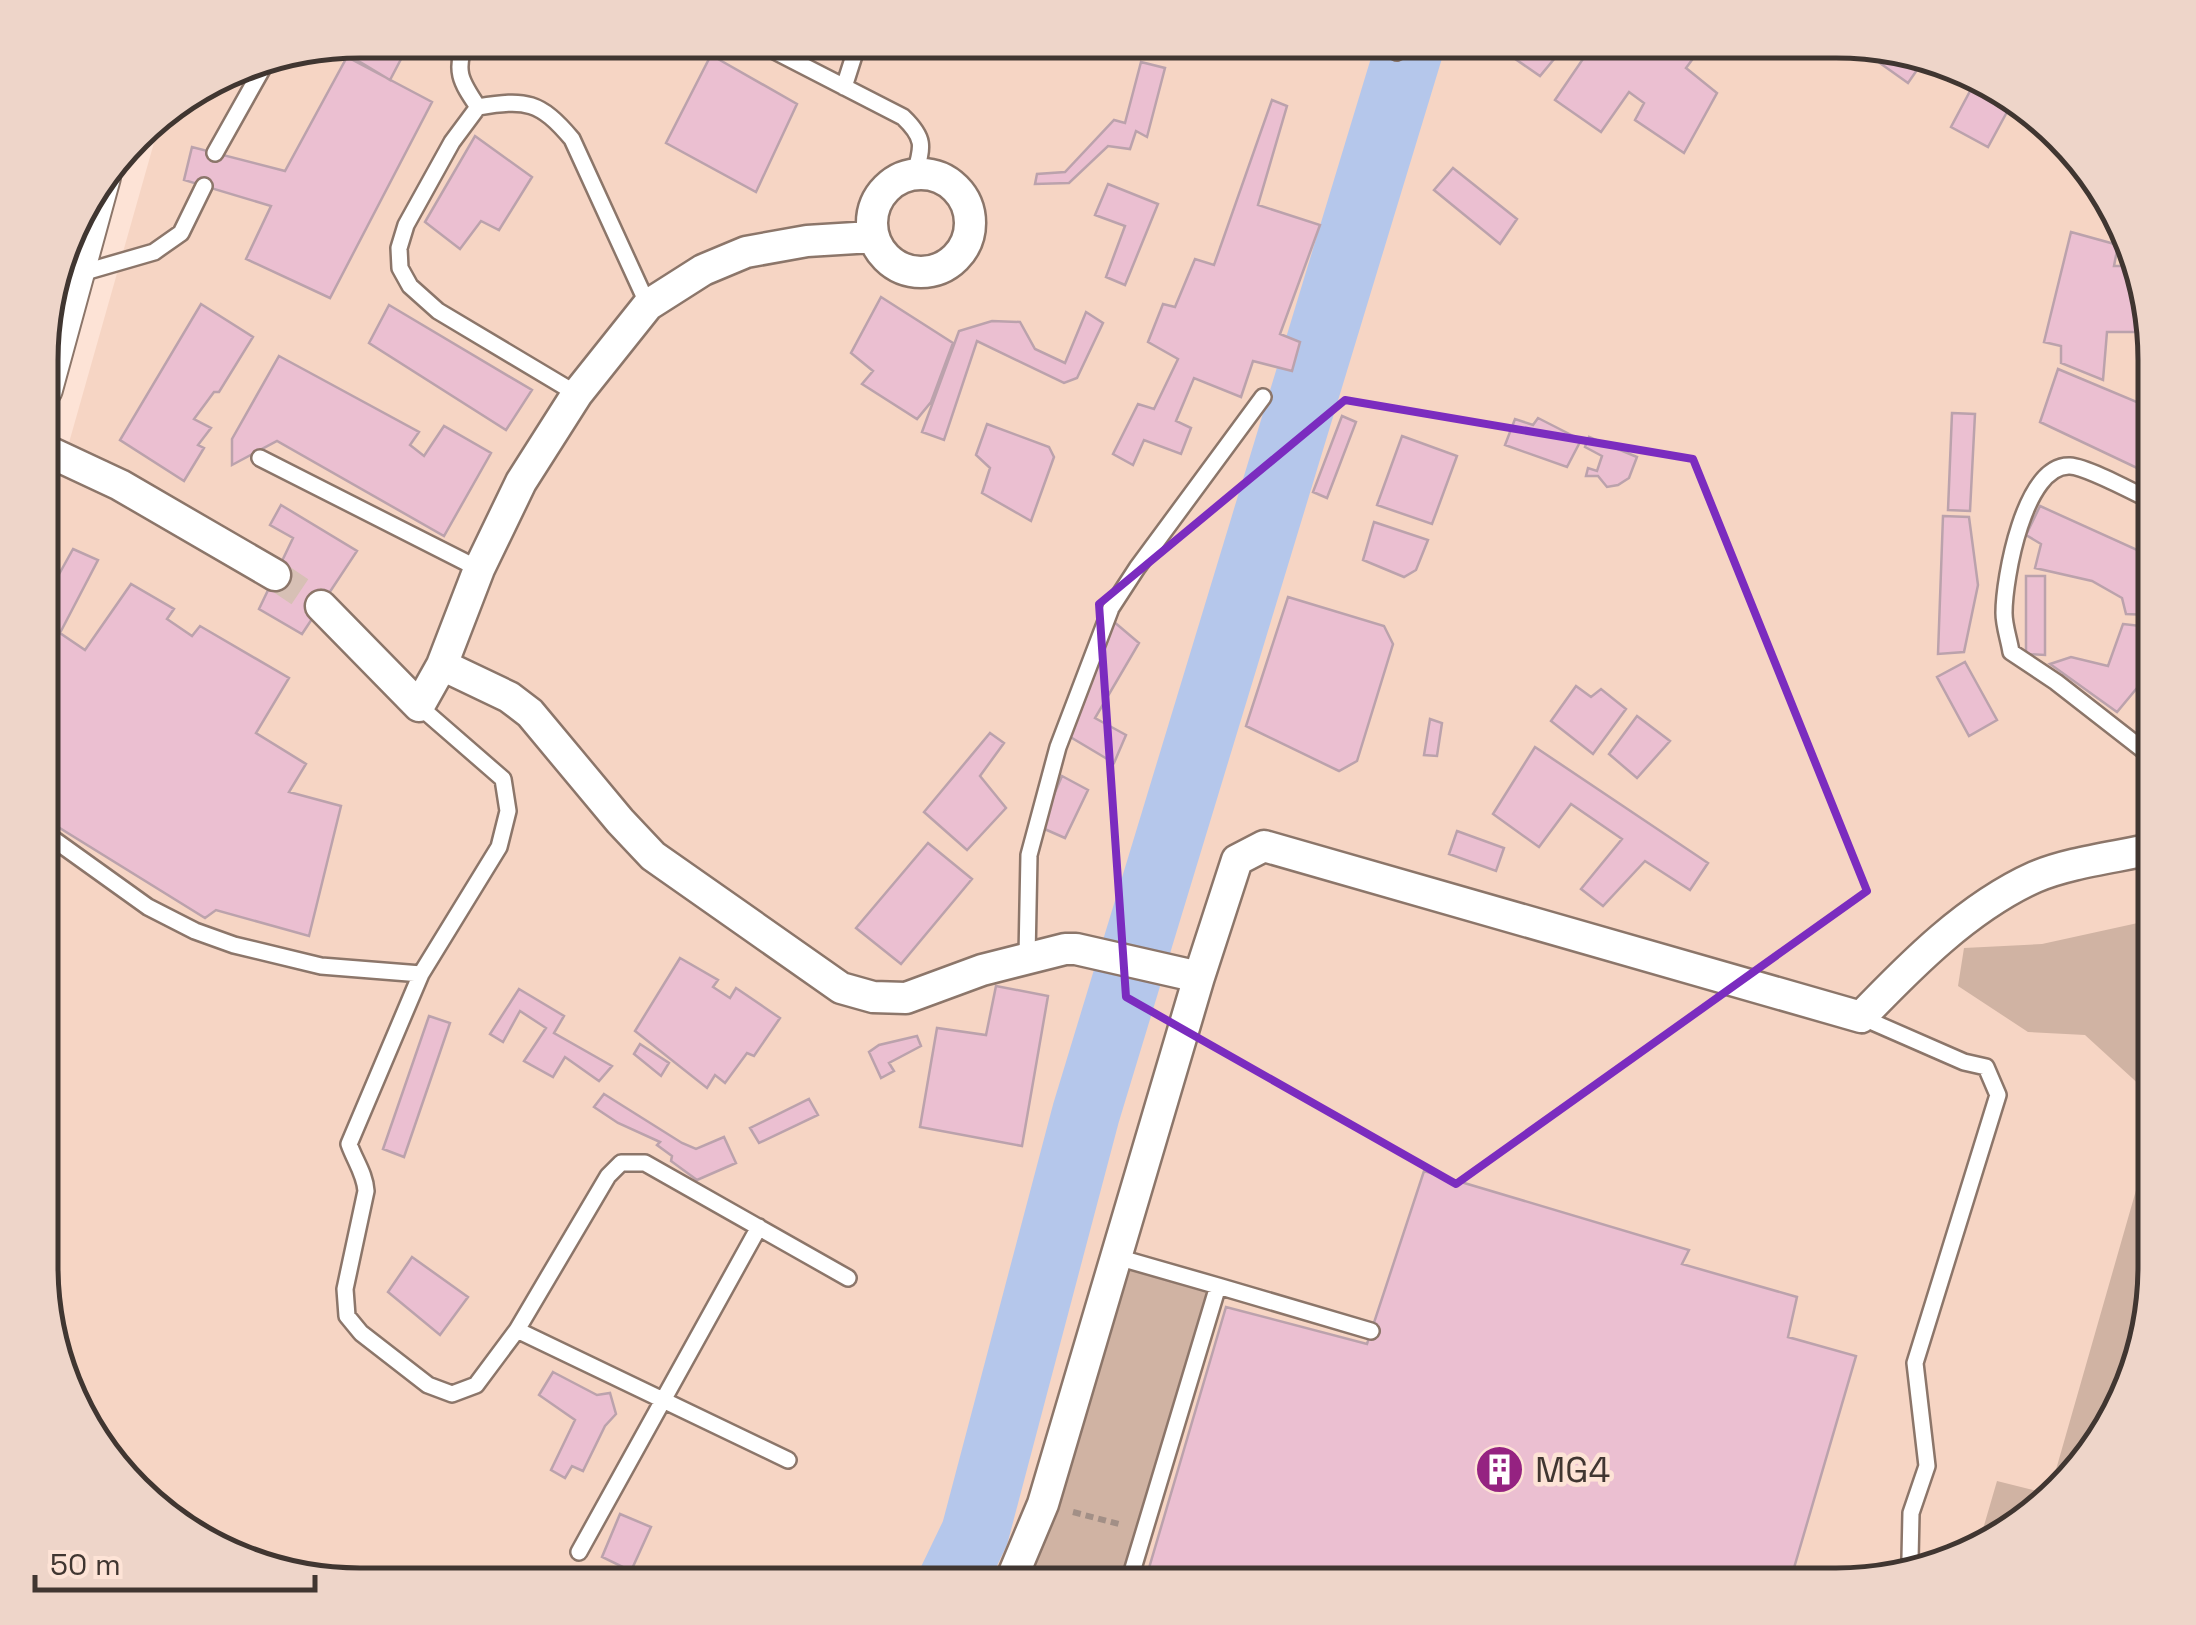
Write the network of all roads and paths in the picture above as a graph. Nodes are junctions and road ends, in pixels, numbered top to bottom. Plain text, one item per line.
1 (462, 58) edge
2 (788, 58) edge
3 (854, 58) edge
4 (259, 75) edge
5 (844, 87) junction
6 (478, 107) junction
7 (215, 153) dead end
8 (915, 174) junction
9 (204, 186) dead end
10 (87, 230) edge
11 (872, 236) junction
12 (74, 276) junction
13 (648, 305) junction
14 (60, 329) edge
15 (577, 394) junction
16 (1263, 397) dead end
17 (58, 456) edge
18 (260, 458) dead end
19 (2138, 495) edge
20 (479, 569) junction
21 (275, 575) tunnel mouth
22 (321, 606) tunnel mouth
23 (442, 665) junction
24 (419, 706) junction
25 (2138, 746) edge
26 (58, 843) edge
27 (2138, 852) edge
28 (1027, 957) junction
29 (421, 974) junction
30 (1187, 974) junction
31 (1861, 1017) junction
32 (759, 1227) junction
33 (1116, 1257) junction
34 (848, 1278) dead end
35 (1218, 1286) junction
36 (517, 1330) junction
37 (1371, 1331) dead end
38 (663, 1401) junction
39 (788, 1460) dead end
40 (1043, 1504) junction
41 (1144, 1530) junction
42 (579, 1552) dead end
43 (1910, 1558) edge
44 (1016, 1567) edge
45 (1133, 1568) edge

1 - 6 lane
2 - 5 lane
3 - 5 lane
4 - 7 lane
5 - 8 lane
6 - 13 lane
6 - 15 lane
8 - 11 street
8 - 11 street
9 - 12 lane
10 - 12 street
11 - 13 street
12 - 14 street
13 - 15 street
15 - 20 street
16 - 28 lane
17 - 21 street
18 - 20 lane
19 - 25 lane
20 - 23 street
22 - 24 street
23 - 24 street
23 - 28 street
24 - 29 lane
26 - 29 lane
27 - 31 street
28 - 30 street
29 - 36 lane
30 - 31 street
30 - 33 street
31 - 43 lane
32 - 34 lane
32 - 36 lane
32 - 38 lane
33 - 35 lane
33 - 40 street
35 - 37 lane
35 - 41 lane
36 - 38 lane
38 - 39 lane
38 - 42 lane
40 - 41 path
40 - 44 street
41 - 45 lane

